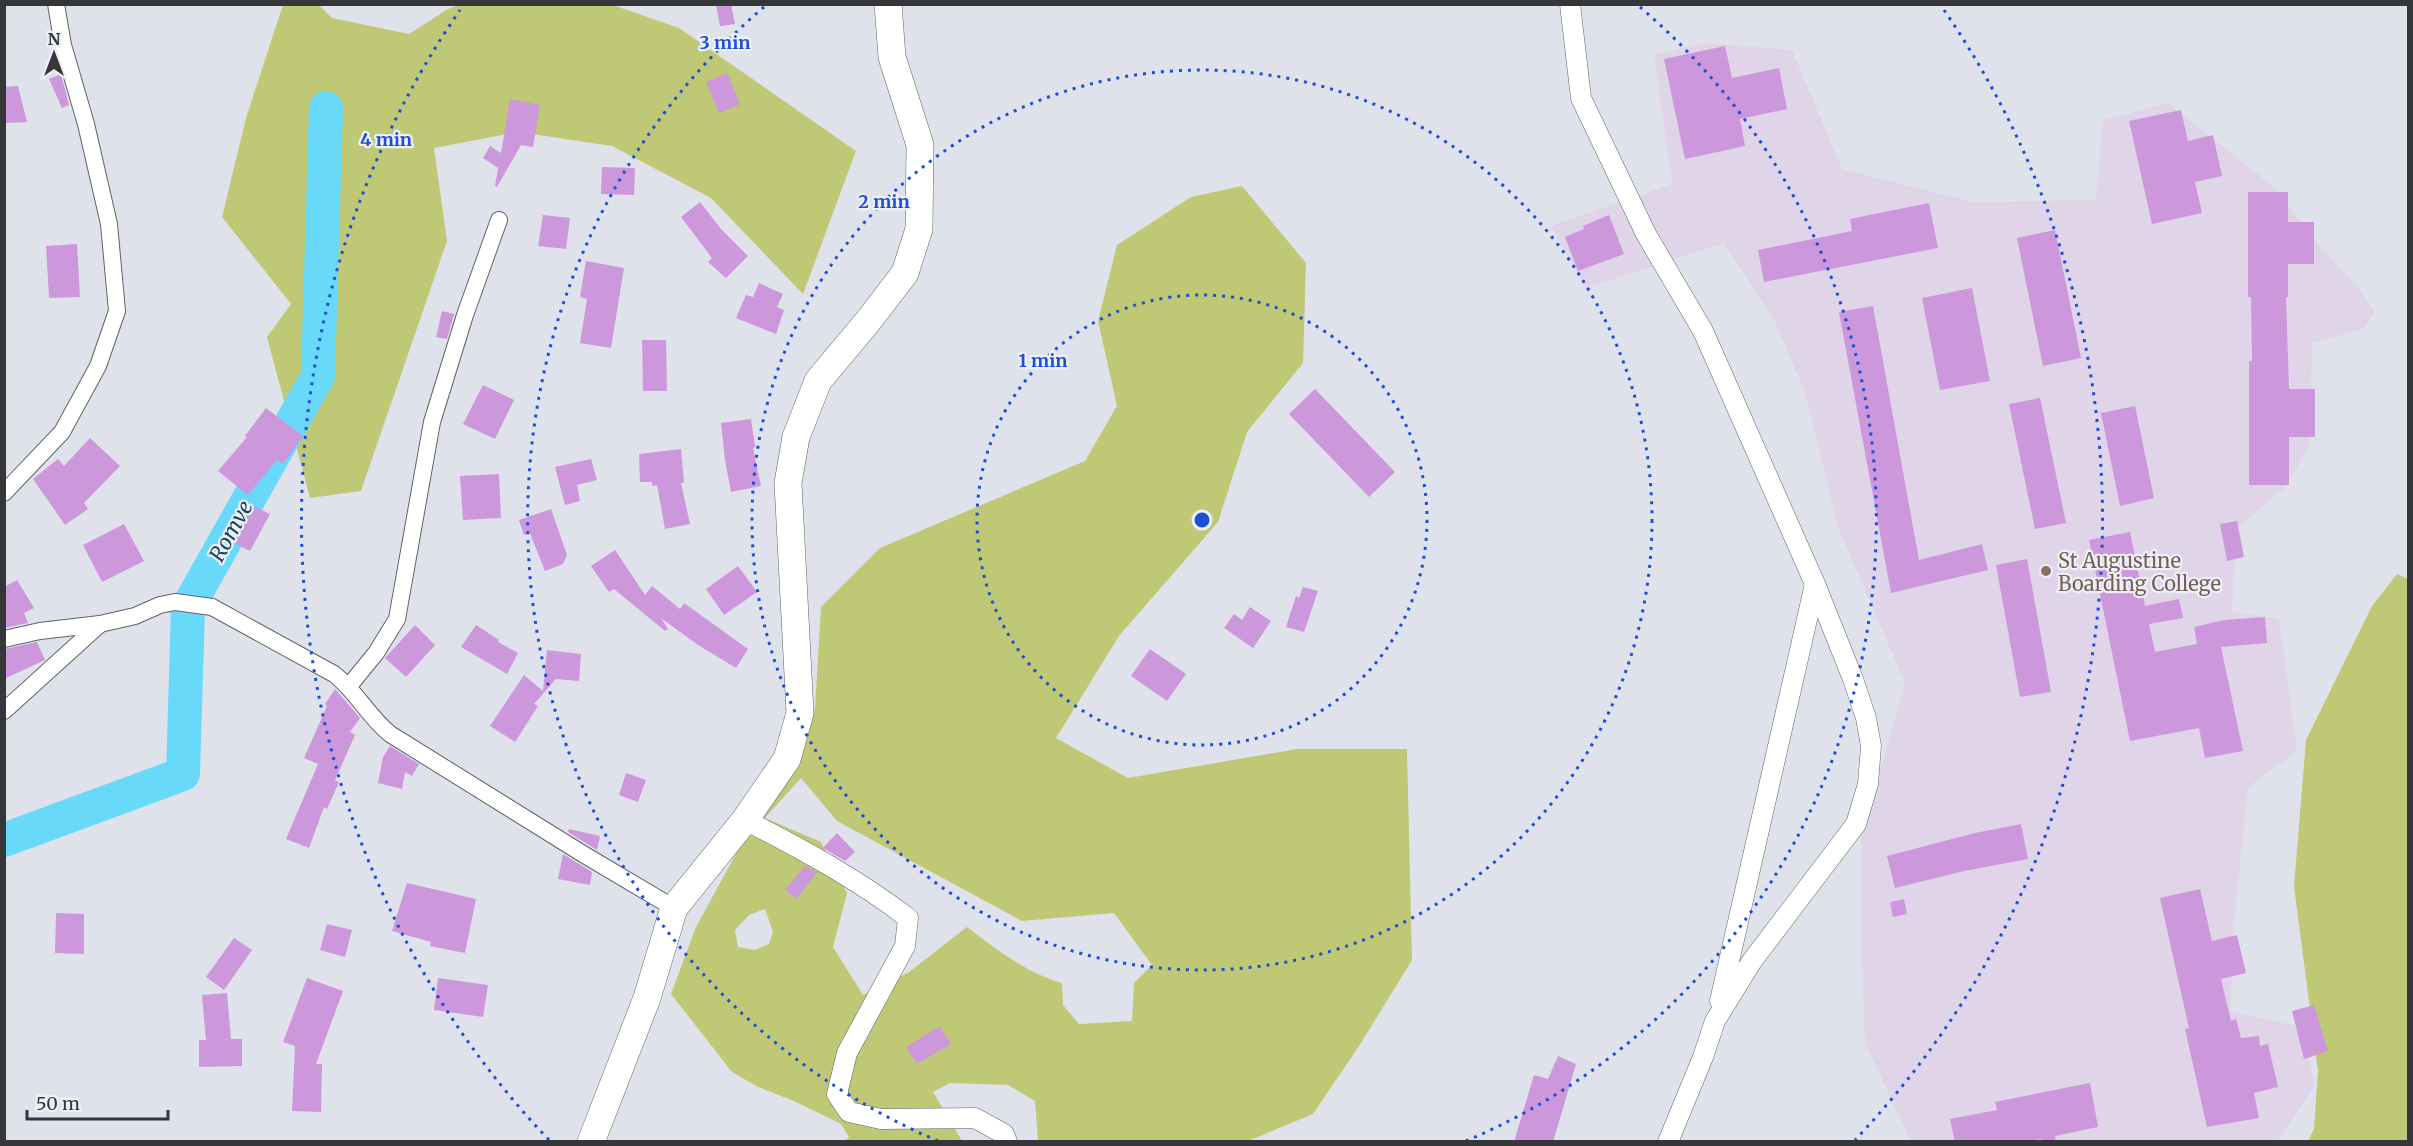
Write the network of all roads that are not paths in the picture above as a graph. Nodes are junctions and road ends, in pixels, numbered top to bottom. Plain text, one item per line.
1 (56, 4) edge
2 (888, 4) edge
3 (1570, 4) edge
4 (499, 220) dead end
5 (4, 494) edge
6 (1815, 584) junction
7 (100, 624) junction
8 (4, 639) edge
9 (349, 686) junction
10 (4, 711) edge
11 (745, 820) junction
12 (674, 908) junction
13 (1715, 1021) junction
14 (591, 1142) edge
15 (1007, 1142) edge
16 (1668, 1142) edge

1 - 5 street
2 - 11 highway
3 - 6 street
4 - 9 street
6 - 13 street
6 - 13 street
7 - 8 street
7 - 9 street
7 - 10 street
9 - 12 street
11 - 12 highway
11 - 15 street
12 - 14 highway
13 - 16 street

